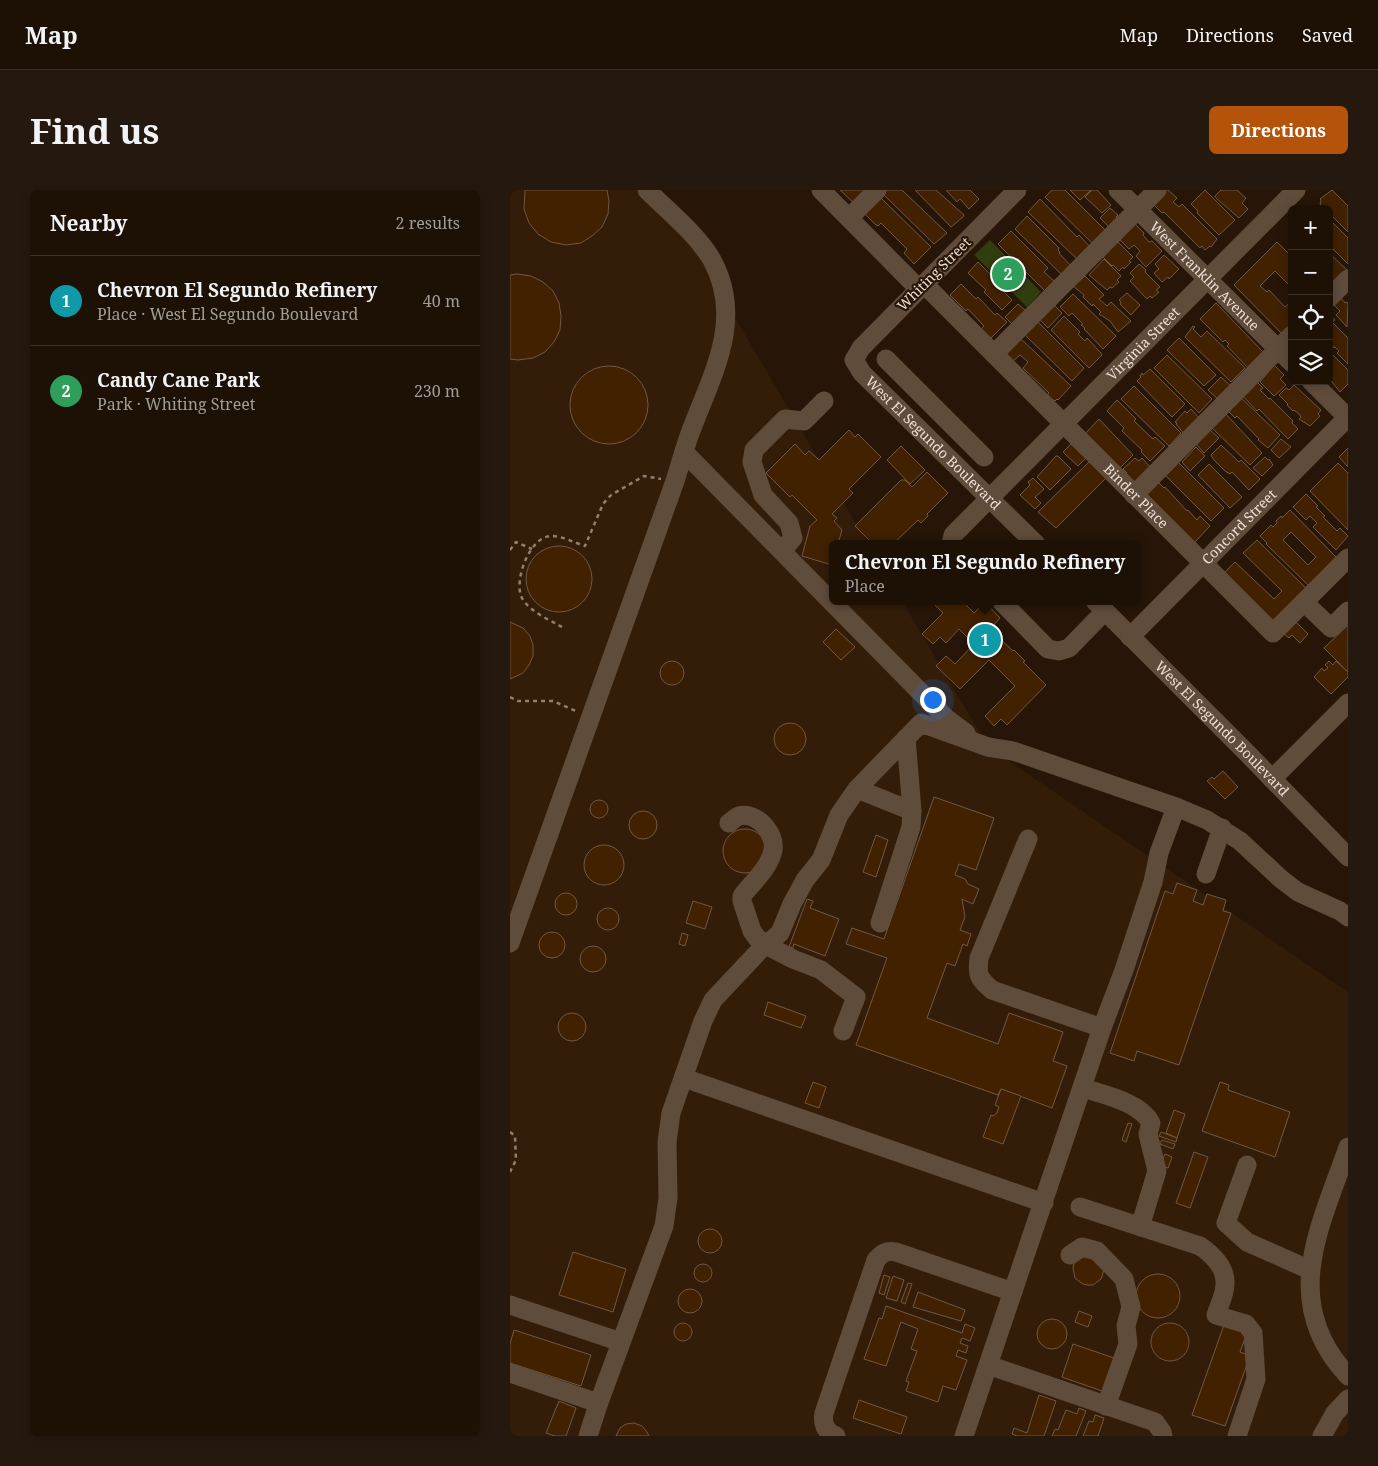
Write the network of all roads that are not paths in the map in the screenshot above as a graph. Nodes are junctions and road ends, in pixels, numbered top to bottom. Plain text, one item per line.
1 (648, 190) edge
2 (821, 190) edge
3 (877, 190) edge
4 (1017, 190) edge
5 (1118, 190) edge
6 (1156, 190) edge
7 (1296, 190) edge
8 (1137, 209) junction
9 (849, 218) junction
10 (1208, 279) junction
11 (1348, 279) edge
12 (921, 287) junction
13 (1332, 295) edge
14 (1288, 339) edge
15 (1278, 349) junction
16 (994, 354) junction
17 (1288, 358) edge
18 (886, 359) dead end
19 (854, 360) joint
20 (1315, 385) edge
21 (824, 401) dead end
22 (1348, 418) edge
23 (1064, 424) junction
24 (684, 452) junction
25 (984, 457) dead end
26 (1134, 494) junction
27 (990, 498) junction
28 (952, 540) edge
29 (1032, 540) edge
30 (782, 551) junction
31 (1348, 558) edge
32 (1203, 563) junction
33 (829, 599) edge
34 (1304, 602) junction
35 (835, 605) edge
36 (1005, 605) edge
37 (1100, 606) edge
38 (1348, 611) edge
39 (1130, 637) junction
40 (1348, 703) edge
41 (906, 738) junction
42 (988, 747) junction
43 (1272, 779) junction
44 (857, 789) junction
45 (1176, 807) junction
46 (912, 811) junction
47 (729, 823) dead end
48 (1222, 828) junction
49 (1028, 839) dead end
50 (1346, 852) edge
51 (1206, 874) dead end
52 (1348, 917) edge
53 (880, 924) dead end
54 (510, 943) edge
55 (766, 945) junction
56 (1102, 1028) junction
57 (843, 1031) dead end
58 (684, 1078) junction
59 (1083, 1088) junction
60 (1348, 1147) edge
61 (1247, 1165) dead end
62 (1044, 1203) junction
63 (1080, 1208) dead end
64 (1140, 1227) junction
65 (1070, 1255) dead end
66 (1310, 1270) junction
67 (1013, 1292) junction
68 (510, 1306) edge
69 (621, 1342) junction
70 (988, 1365) junction
71 (510, 1373) edge
72 (1348, 1376) edge
73 (1348, 1399) edge
74 (598, 1402) junction
75 (1106, 1406) junction
76 (1165, 1435) edge
77 (588, 1436) edge
78 (836, 1436) edge
79 (964, 1436) edge
80 (1237, 1436) edge
81 (1322, 1436) edge

1 - 24 street
2 - 9 street, Binder Place
3 - 9 street
4 - 12 street, Whiting Street
5 - 8 street, West Franklin Avenue
6 - 8 street
7 - 10 street, Virginia Street
8 - 10 street, West Franklin Avenue
8 - 16 street
9 - 12 street, Binder Place
10 - 15 street, West Franklin Avenue
10 - 23 street, Virginia Street
11 - 13 street
12 - 16 street, Binder Place
12 - 19 street, Whiting Street
14 - 15 street
15 - 17 street, West Franklin Avenue
15 - 26 street
16 - 23 street, Binder Place
18 - 25 street
19 - 27 street, West El Segundo Boulevard
20 - 22 street
21 - 30 street
22 - 32 street, Concord Street
23 - 26 street, Binder Place
23 - 27 street, Virginia Street
24 - 30 street
24 - 54 street
26 - 32 street, Binder Place
27 - 28 street, Virginia Street
27 - 29 street, West El Segundo Boulevard
30 - 33 street
31 - 34 street, Binder Place
32 - 34 street, Binder Place
32 - 39 street, Concord Street
34 - 38 street
35 - 42 street
36 - 37 street
37 - 39 street, West El Segundo Boulevard
39 - 43 street, West El Segundo Boulevard
40 - 43 street
41 - 42 street
41 - 44 street
41 - 46 street
42 - 45 street
43 - 50 street, West El Segundo Boulevard
44 - 46 street
44 - 55 street
45 - 48 street
45 - 56 street
46 - 53 street
47 - 55 street
48 - 51 street
48 - 52 street
49 - 56 street
55 - 57 street
55 - 58 street
56 - 59 street
58 - 62 street
58 - 69 street
59 - 62 street
59 - 64 street
60 - 66 street
61 - 66 street
62 - 67 street
63 - 64 street
64 - 80 street
65 - 75 street
66 - 72 street
67 - 70 street
67 - 78 street
68 - 69 street
69 - 74 street
70 - 75 street
70 - 79 street
71 - 74 street
73 - 81 street
74 - 77 street
75 - 76 street

